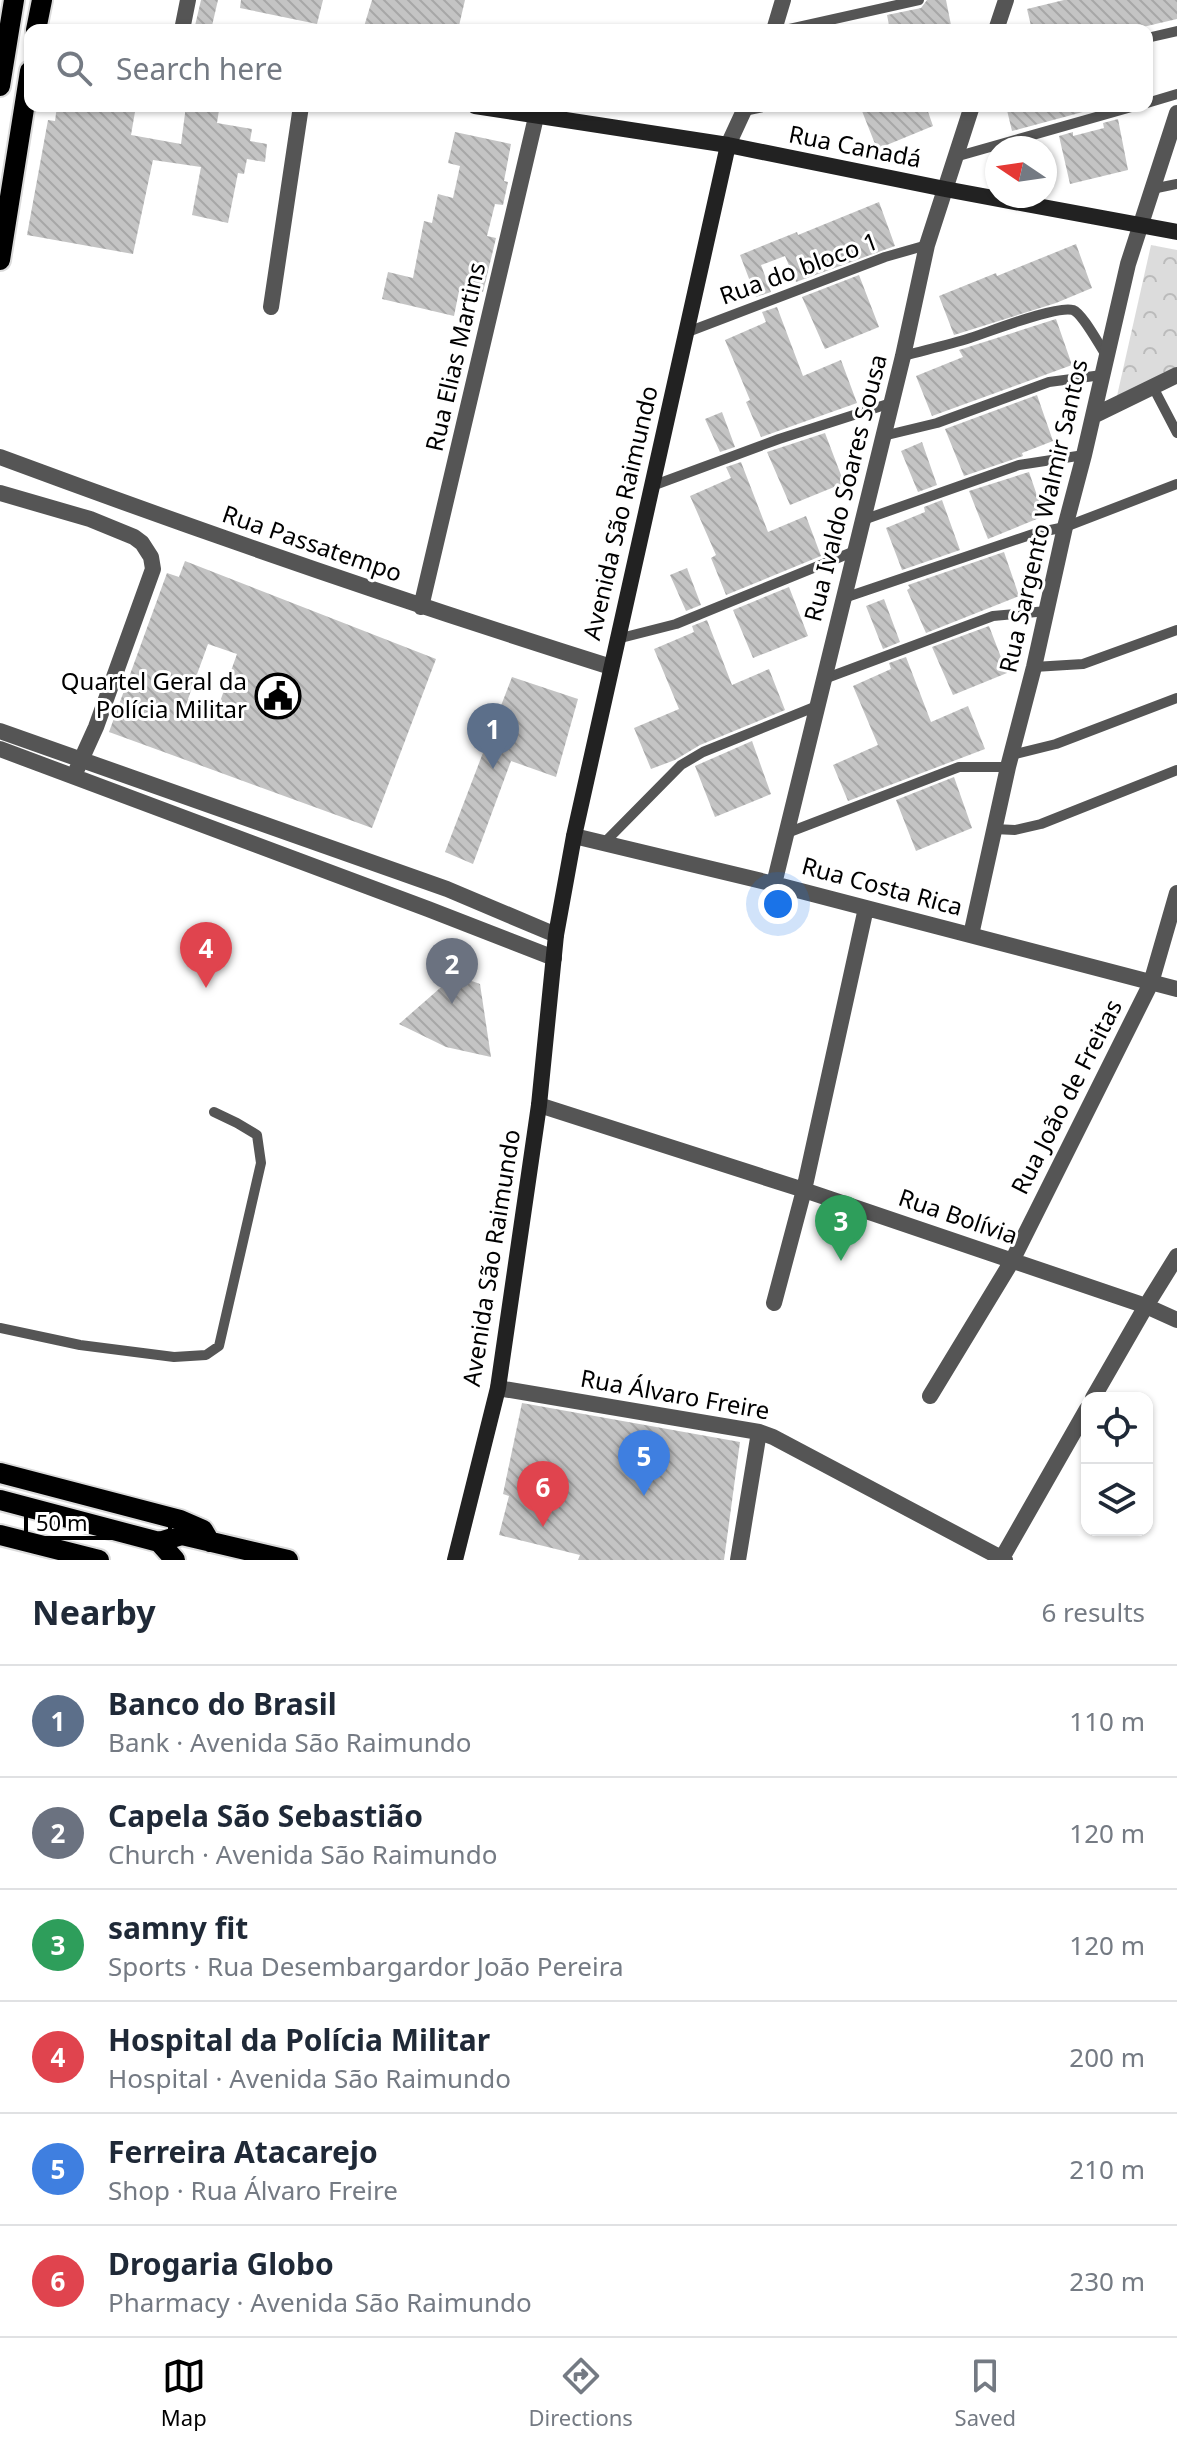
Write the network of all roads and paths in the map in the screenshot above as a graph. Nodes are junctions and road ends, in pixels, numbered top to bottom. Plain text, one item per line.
1 (14, 0) edge
2 (42, 0) edge
3 (188, 0) edge
4 (783, 0) edge
5 (919, 0) edge
6 (1008, 0) edge
7 (37, 24) edge
8 (183, 24) edge
9 (776, 24) edge
10 (812, 24) edge
11 (998, 24) edge
12 (9, 28) junction
13 (24, 30) edge
14 (1177, 31) edge
15 (1153, 37) edge
16 (0, 86) edge
17 (1177, 94) edge
18 (1153, 101) edge
19 (24, 109) edge
20 (300, 112) edge
21 (508, 112) edge
22 (744, 112) edge
23 (970, 112) edge
24 (1114, 112) edge
25 (536, 117) junction
26 (1176, 117) edge
27 (728, 145) junction
28 (955, 157) junction
29 (1177, 184) edge
30 (945, 189) junction
31 (1152, 189) junction
32 (1140, 225) junction
33 (1177, 232) edge
34 (927, 245) junction
35 (0, 260) edge
36 (271, 307) dead end
37 (685, 333) junction
38 (1106, 355) junction
39 (903, 356) junction
40 (1102, 375) junction
41 (1177, 375) edge
42 (1153, 387) junction
43 (891, 403) junction
44 (1093, 416) junction
45 (1177, 433) edge
46 (883, 436) junction
47 (1084, 455) junction
48 (0, 457) edge
49 (1177, 484) edge
50 (652, 486) junction
51 (0, 493) edge
52 (95, 493) junction
53 (90, 519) junction
54 (863, 520) junction
55 (1065, 527) junction
56 (855, 551) junction
57 (844, 598) junction
58 (421, 607) junction
59 (1047, 611) junction
60 (1177, 630) edge
61 (617, 639) junction
62 (611, 667) junction
63 (1034, 667) junction
64 (824, 679) junction
65 (1177, 698) edge
66 (817, 706) junction
67 (0, 731) edge
68 (0, 749) edge
69 (81, 760) junction
70 (1010, 761) junction
71 (1177, 770) edge
72 (73, 776) junction
73 (994, 829) junction
74 (787, 833) junction
75 (574, 836) junction
76 (604, 843) junction
77 (774, 884) junction
78 (1177, 893) edge
79 (866, 908) junction
80 (556, 935) junction
81 (971, 935) junction
82 (554, 958) junction
83 (1151, 983) junction
84 (1177, 989) edge
85 (539, 1105) junction
86 (214, 1112) dead end
87 (804, 1190) junction
88 (1177, 1256) edge
89 (1012, 1261) junction
90 (774, 1303) dead end
91 (1146, 1306) junction
92 (1177, 1320) edge
93 (0, 1328) edge
94 (498, 1388) junction
95 (1096, 1392) edge
96 (930, 1396) dead end
97 (1081, 1420) edge
98 (759, 1432) junction
99 (0, 1473) edge
100 (0, 1500) edge
101 (0, 1535) edge
102 (159, 1542) junction
103 (210, 1542) junction
104 (1004, 1559) edge
105 (99, 1560) edge
106 (175, 1560) edge
107 (288, 1560) edge
108 (455, 1560) edge
109 (738, 1560) edge

1 - 12 main road
2 - 7 main road
3 - 8 street
4 - 9 street
5 - 10 lane
6 - 11 street
12 - 13 street
12 - 16 main road
14 - 15 lane
17 - 18 lane
19 - 35 main road
20 - 36 street
21 - 25 street, Rua Canadá
22 - 27 street, Avenida São Raimundo
23 - 28 street, Rua Ivaldo Soares Sousa
24 - 28 lane
25 - 27 street, Rua Canadá
25 - 58 street, Rua Elias Martins
26 - 31 street, Rua Sargento Walmir Santos
27 - 30 street, Rua Canadá
27 - 37 street, Avenida São Raimundo
28 - 30 street, Rua Ivaldo Soares Sousa
29 - 31 lane
30 - 32 street, Rua Canadá
30 - 34 street, Rua Ivaldo Soares Sousa
31 - 32 street, Rua Sargento Walmir Santos
32 - 33 street, Rua Canadá
32 - 38 street, Rua Sargento Walmir Santos
34 - 37 lane, Rua do bloco 1
34 - 39 street, Rua Ivaldo Soares Sousa
37 - 50 street, Avenida São Raimundo
38 - 39 lane
38 - 40 street, Rua Sargento Walmir Santos
39 - 43 street, Rua Ivaldo Soares Sousa
40 - 44 street, Rua Sargento Walmir Santos
40 - 46 lane
41 - 42 street
42 - 44 street
42 - 45 lane
43 - 46 street, Rua Ivaldo Soares Sousa
43 - 50 lane
44 - 47 street, Rua Sargento Walmir Santos
46 - 54 street, Rua Ivaldo Soares Sousa
47 - 54 lane
47 - 55 street, Rua Sargento Walmir Santos
48 - 52 street, Rua Passatempo
49 - 55 lane
50 - 61 street, Avenida São Raimundo
51 - 53 street
52 - 53 street
52 - 58 street, Rua Passatempo
53 - 69 street
54 - 56 street, Rua Ivaldo Soares Sousa
55 - 57 lane
55 - 59 street, Rua Sargento Walmir Santos
56 - 57 street, Rua Ivaldo Soares Sousa
56 - 61 lane
57 - 64 street, Rua Ivaldo Soares Sousa
58 - 62 street, Rua Passatempo
59 - 63 street, Rua Sargento Walmir Santos
59 - 64 lane
60 - 63 lane
61 - 62 street, Avenida São Raimundo
62 - 75 street, Avenida São Raimundo
63 - 70 street, Rua Sargento Walmir Santos
64 - 66 street, Rua Ivaldo Soares Sousa
65 - 70 lane
66 - 74 street, Rua Ivaldo Soares Sousa
66 - 76 lane
67 - 69 street
68 - 72 street
69 - 72 street
69 - 80 street
70 - 73 street, Rua Sargento Walmir Santos
70 - 74 lane
71 - 73 lane
72 - 82 street
73 - 81 street, Rua Sargento Walmir Santos
74 - 77 street, Rua Ivaldo Soares Sousa
75 - 76 street, Rua Costa Rica
75 - 80 street, Avenida São Raimundo
76 - 77 street, Rua Costa Rica
77 - 79 street, Rua Costa Rica
78 - 83 street, Rua João de Freitas
79 - 81 street, Rua Costa Rica
79 - 87 street
80 - 82 street, Avenida São Raimundo
81 - 83 street, Rua Costa Rica
82 - 85 street, Avenida São Raimundo
83 - 84 street, Rua Costa Rica
83 - 89 street, Rua João de Freitas
85 - 87 street, Rua Bolívia
85 - 94 street, Avenida São Raimundo
86 - 93 lane
87 - 89 street, Rua Bolívia
87 - 90 street
88 - 91 street
89 - 91 street, Rua Bolívia
89 - 96 street, Rua João de Freitas
91 - 92 street, Rua Bolívia
91 - 95 street
94 - 98 street, Rua Álvaro Freire
94 - 108 street, Avenida São Raimundo
97 - 104 street
98 - 104 street, Rua Álvaro Freire
98 - 109 street
99 - 103 main road
100 - 102 main road
101 - 105 main road
102 - 103 main road
102 - 106 main road
103 - 107 main road

